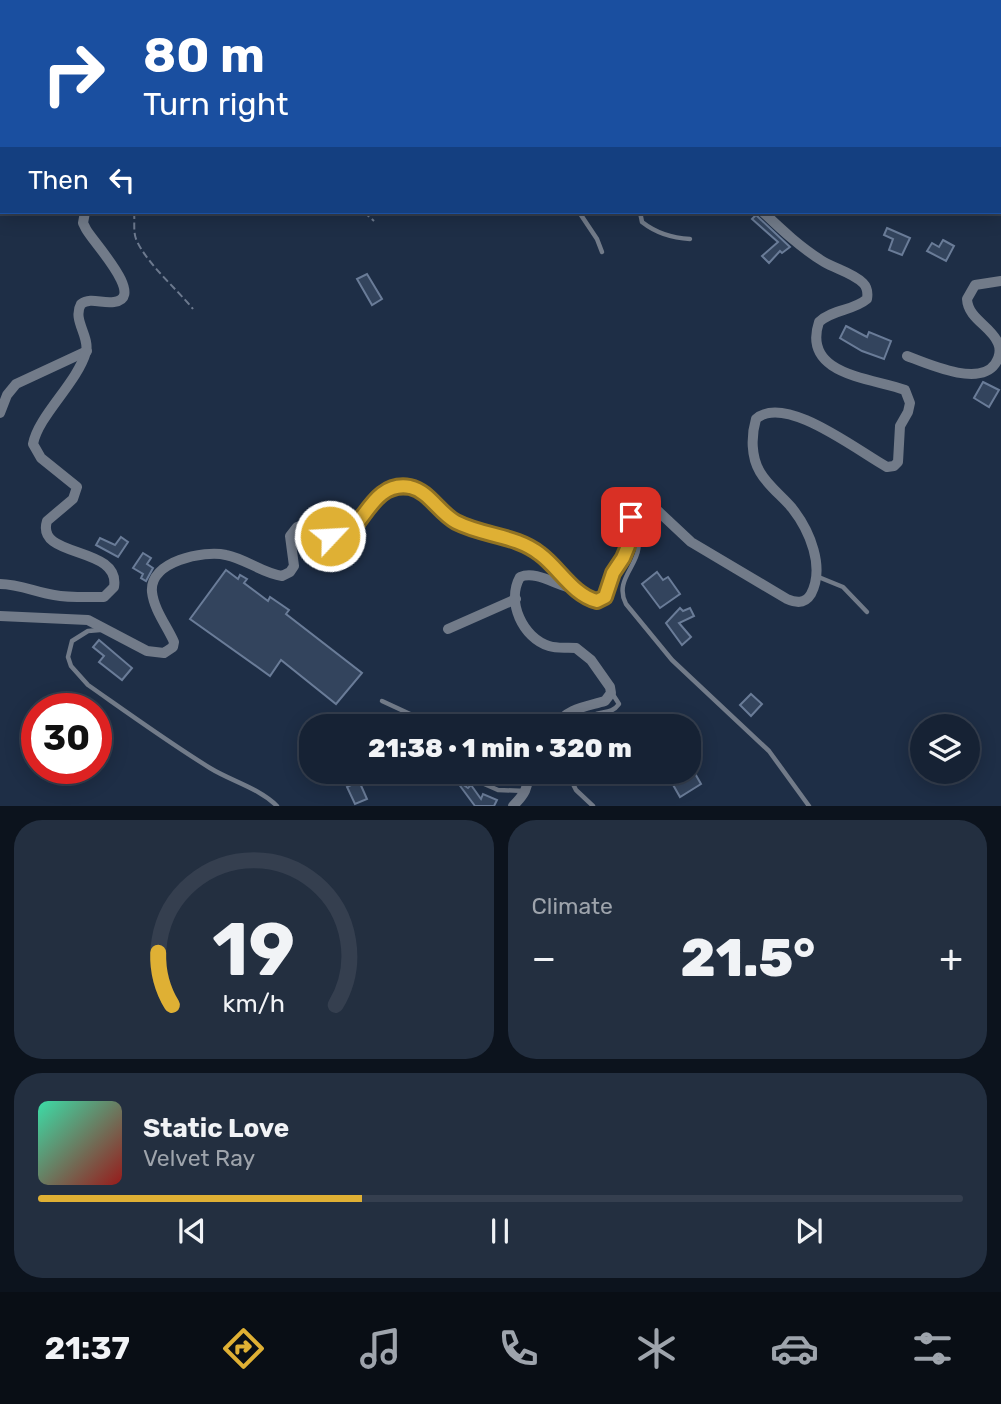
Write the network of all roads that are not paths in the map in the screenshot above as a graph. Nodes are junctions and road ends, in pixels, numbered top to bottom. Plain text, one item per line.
1 (85, 214) edge
2 (580, 214) edge
3 (640, 214) edge
4 (765, 214) edge
5 (690, 239) dead end
6 (602, 252) dead end
7 (1001, 281) edge
8 (87, 351) junction
9 (907, 356) dead end
10 (0, 413) edge
11 (631, 523) junction
12 (816, 576) junction
13 (0, 584) edge
14 (577, 590) junction
15 (516, 599) junction
16 (867, 612) dead end
17 (0, 616) edge
18 (448, 629) dead end
19 (115, 632) junction
20 (611, 693) junction
21 (383, 701) dead end
22 (411, 714) edge
23 (567, 714) edge
24 (600, 714) edge
25 (486, 784) edge
26 (528, 784) edge
27 (573, 784) edge
28 (526, 791) junction
29 (276, 806) edge
30 (513, 806) edge
31 (593, 806) edge
32 (809, 806) edge

1 - 8 street
2 - 6 lane
3 - 5 lane
4 - 12 street
7 - 9 street
8 - 10 street
8 - 13 street
11 - 12 street
11 - 14 street
11 - 32 lane
12 - 16 lane
14 - 15 street
14 - 19 street
15 - 18 street
15 - 20 street
17 - 19 street
19 - 29 lane
20 - 23 street
20 - 24 lane
21 - 22 lane
25 - 28 lane
26 - 28 street
27 - 31 lane
28 - 30 street

